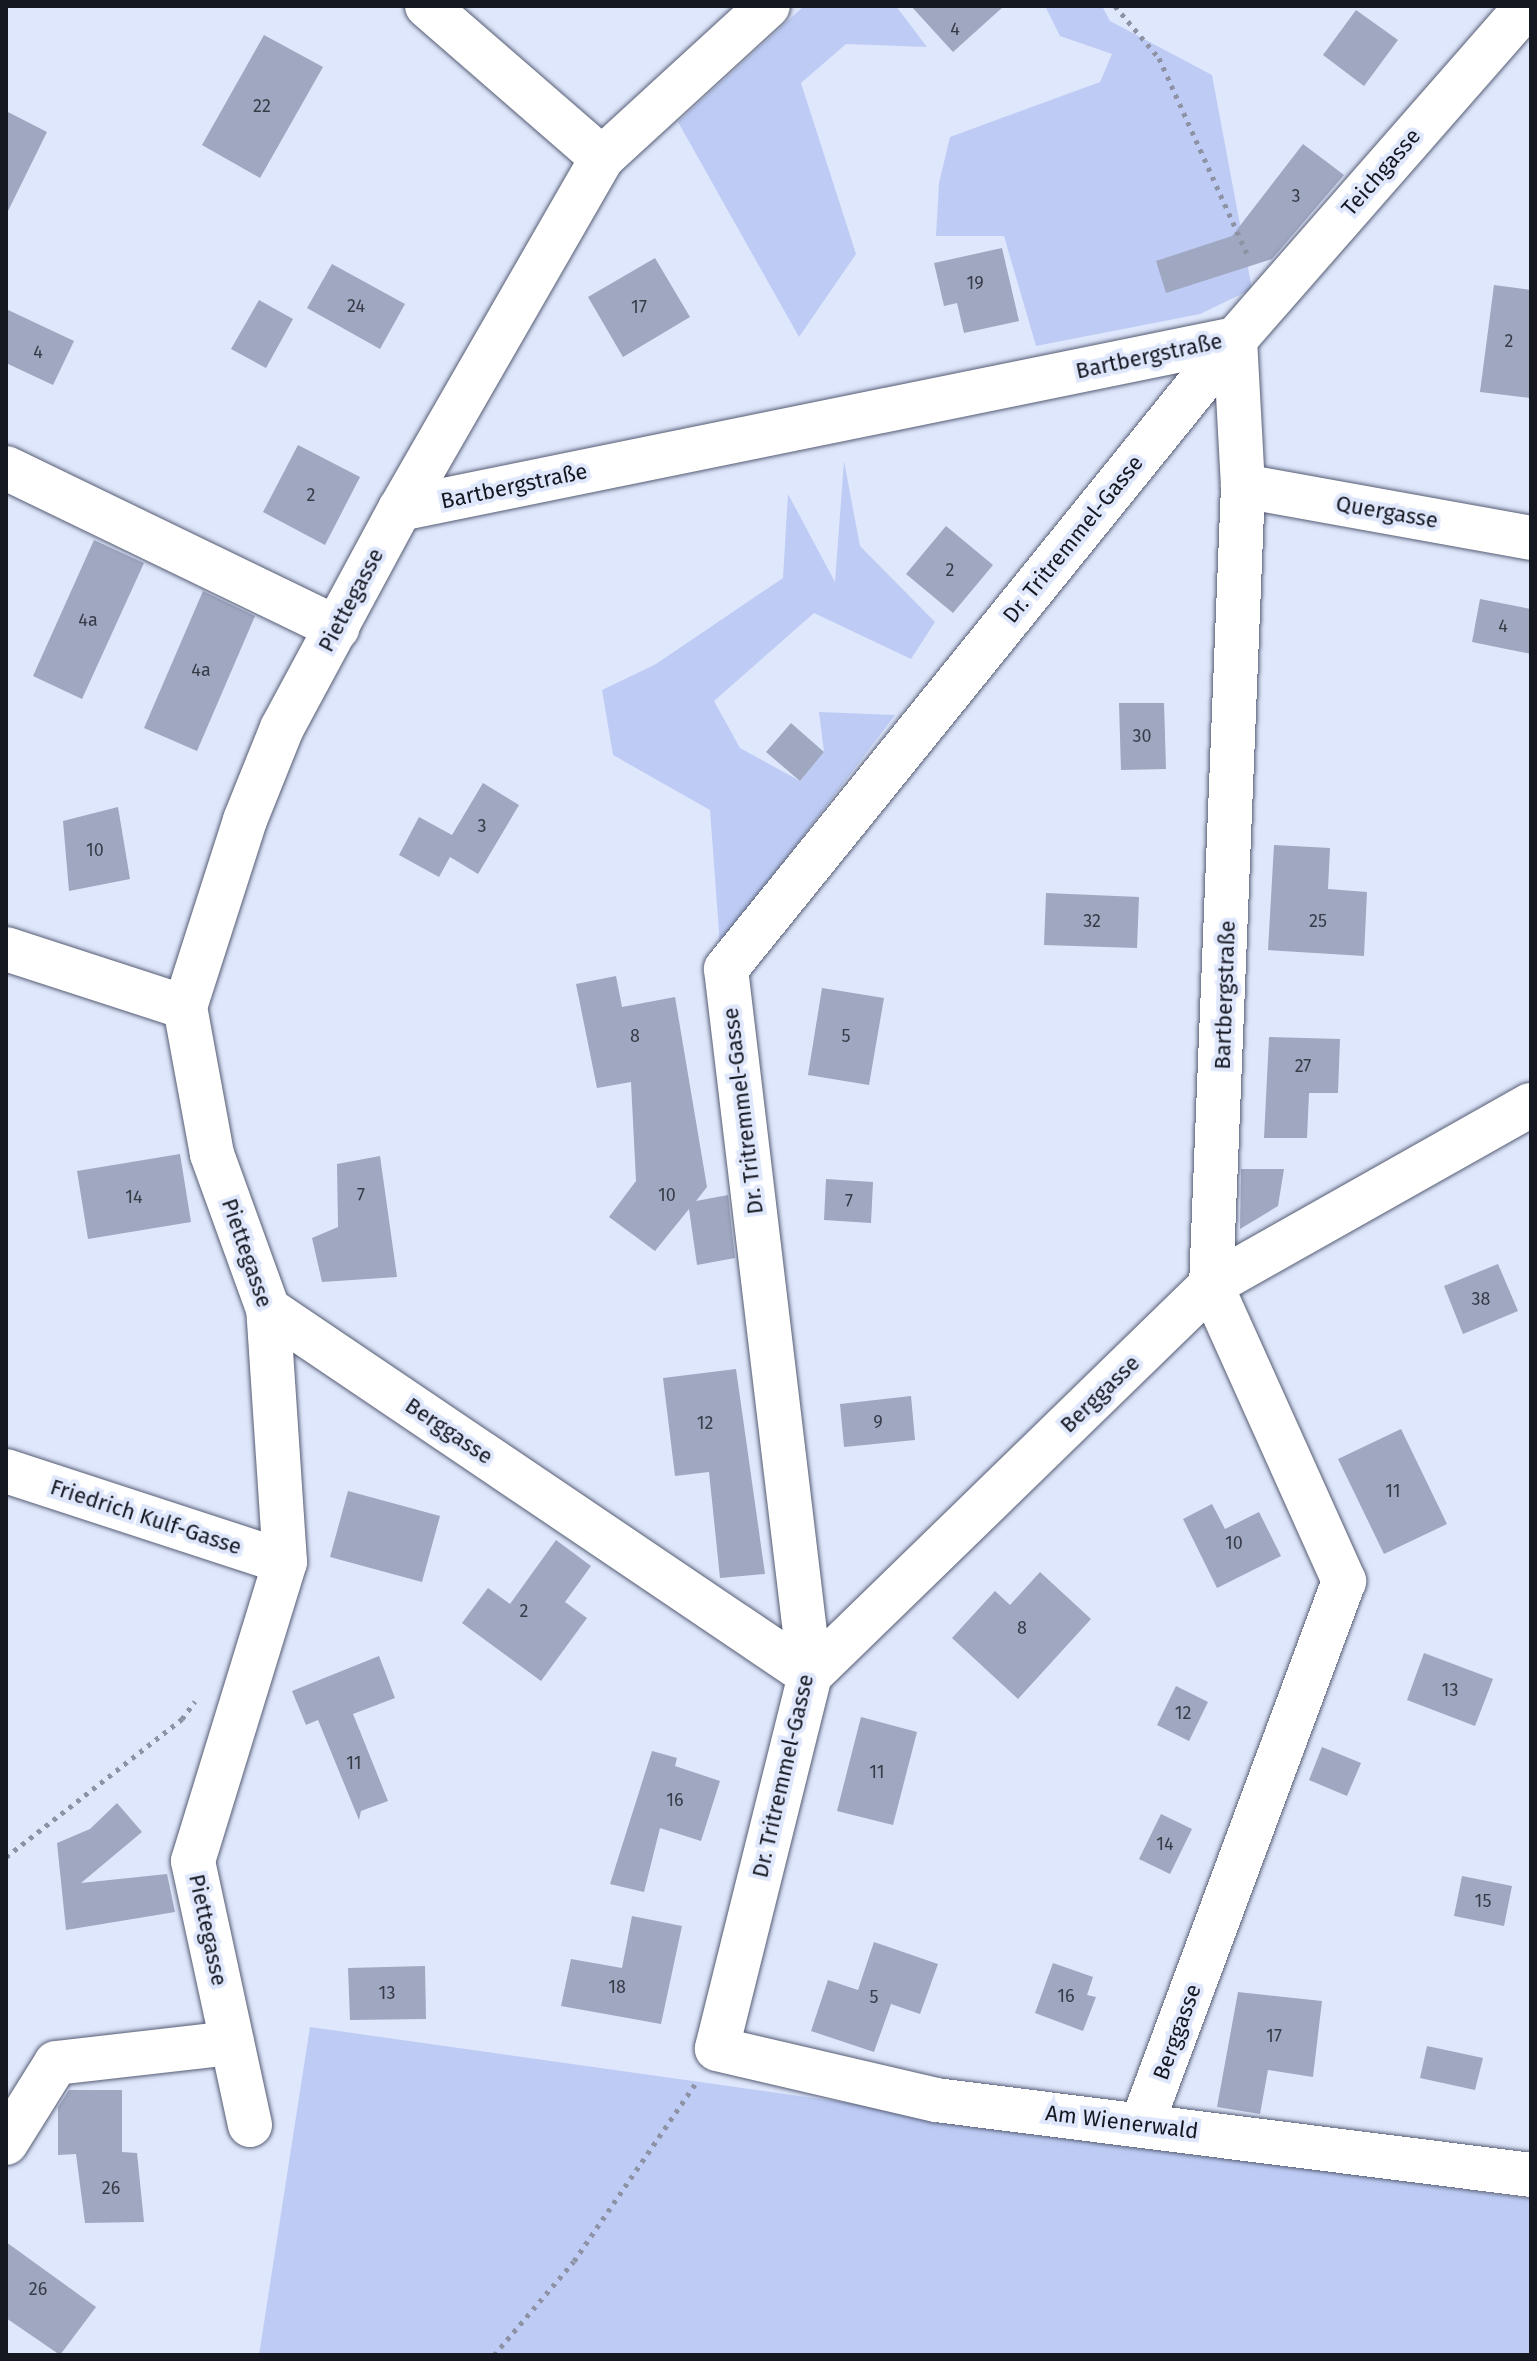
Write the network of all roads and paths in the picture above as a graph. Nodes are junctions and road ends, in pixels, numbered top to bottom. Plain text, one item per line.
1 (427, 6) edge
2 (768, 6) edge
3 (1115, 6) edge
4 (1527, 6) edge
5 (602, 158) junction
6 (1268, 301) junction
7 (1235, 339) junction
8 (6, 468) edge
9 (1243, 486) junction
10 (400, 509) junction
11 (1531, 538) edge
12 (337, 628) junction
13 (6, 949) edge
14 (185, 1007) junction
15 (1531, 1105) edge
16 (1211, 1285) junction
17 (268, 1309) junction
18 (6, 1471) edge
19 (285, 1562) junction
20 (810, 1675) junction
21 (201, 1693) dead end
22 (6, 1857) edge
23 (232, 2043) junction
24 (717, 2049) junction
25 (1142, 2124) junction
26 (250, 2125) dead end
27 (6, 2143) edge
28 (1531, 2175) edge
29 (494, 2355) edge

1 - 5 street
2 - 5 street, Bartbergstraße
3 - 6 path
4 - 6 street, Teichgasse
5 - 10 street, Bartbergstraße
6 - 7 street, Teichgasse
7 - 9 street, Bartbergstraße
7 - 10 street, Bartbergstraße
7 - 20 street, Dr. Tritremmel-Gasse
8 - 12 street
9 - 11 street, Quergasse
9 - 16 street, Bartbergstraße
10 - 12 street, Piettegasse
12 - 14 street, Piettegasse
13 - 14 street
14 - 17 street, Piettegasse
15 - 16 street
16 - 20 street, Berggasse
16 - 25 street, Berggasse
17 - 19 street, Piettegasse
17 - 20 street, Berggasse
18 - 19 street, Friedrich Kulf-Gasse
19 - 23 street, Piettegasse
20 - 24 street, Dr. Tritremmel-Gasse
21 - 22 path
23 - 26 street, Piettegasse
23 - 27 street
24 - 25 street, Am Wienerwald
24 - 29 path
25 - 28 street, Am Wienerwald

